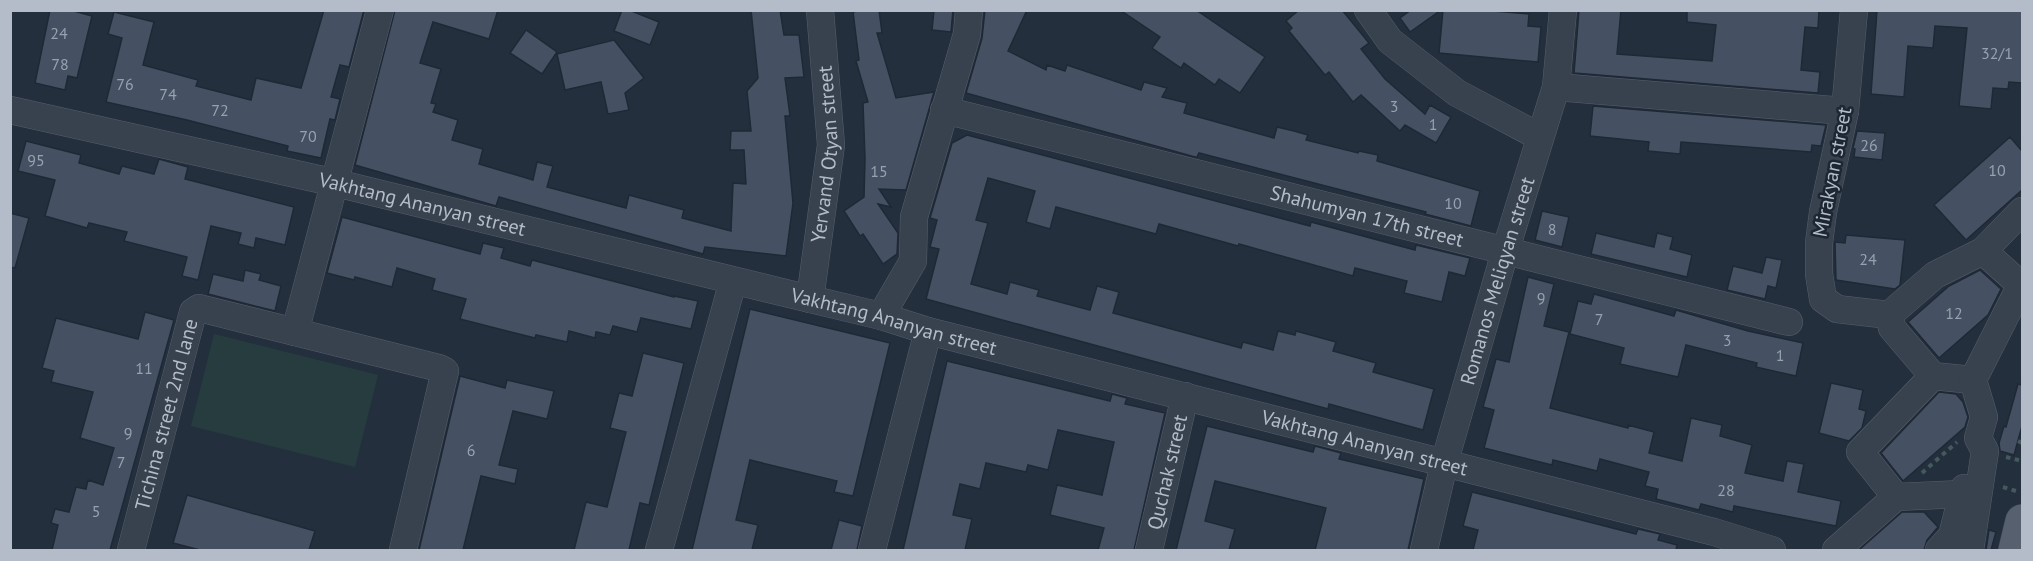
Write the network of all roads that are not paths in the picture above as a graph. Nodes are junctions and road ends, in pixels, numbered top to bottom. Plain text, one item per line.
1 (380, 10) edge
2 (820, 10) edge
3 (969, 10) edge
4 (1368, 10) edge
5 (1563, 10) edge
6 (1854, 10) edge
7 (1556, 87) junction
8 (10, 110) edge
9 (945, 111) junction
10 (1845, 111) junction
11 (1540, 137) junction
12 (336, 183) junction
13 (2022, 211) edge
14 (1983, 251) junction
15 (1505, 252) junction
16 (733, 281) junction
17 (810, 298) junction
18 (1889, 315) junction
19 (880, 316) junction
20 (1789, 322) dead end
21 (928, 331) junction
22 (295, 332) junction
23 (1933, 376) junction
24 (1973, 380) junction
25 (1185, 396) junction
26 (1981, 428) junction
27 (1444, 464) junction
28 (1962, 494) junction
29 (1896, 497) junction
30 (2019, 506) edge
31 (1712, 541) edge
32 (131, 550) edge
33 (403, 550) edge
34 (659, 550) edge
35 (872, 550) edge
36 (1149, 550) edge
37 (1424, 550) edge
38 (1772, 550) edge
39 (1836, 550) edge
40 (1939, 550) edge
41 (1970, 550) edge
42 (2015, 550) edge

1 - 12 street
2 - 17 street, Yervand Otyan street
3 - 9 street
4 - 11 street
5 - 7 street, Romanos Meliqyan street
6 - 10 street, Mirakyan street
7 - 10 street
7 - 11 street, Romanos Meliqyan street
8 - 12 street, Vakhtang Ananyan street
9 - 15 street, Shahumyan 17th street
9 - 19 street
10 - 18 street, Mirakyan street
11 - 15 street, Romanos Meliqyan street
12 - 16 street, Vakhtang Ananyan street
12 - 22 street
13 - 14 street
14 - 18 street
14 - 24 street
15 - 20 street, Shahumyan 17th street
15 - 27 street, Romanos Meliqyan street
16 - 17 street, Vakhtang Ananyan street
16 - 34 street
17 - 19 street, Vakhtang Ananyan street
18 - 23 street
19 - 21 street, Vakhtang Ananyan street
21 - 25 street, Vakhtang Ananyan street
21 - 35 street
22 - 32 street, Tichina street 2nd lane
22 - 33 street, Tichina street 2nd lane
23 - 24 street
23 - 29 street
24 - 26 street
25 - 27 street, Vakhtang Ananyan street
25 - 36 street, Quchak street
26 - 28 street
26 - 41 street
27 - 31 street, Vakhtang Ananyan street
27 - 37 street, Romanos Meliqyan street
28 - 29 street
28 - 40 street
29 - 39 street
30 - 42 main road
31 - 38 street, Vakhtang Ananyan street

